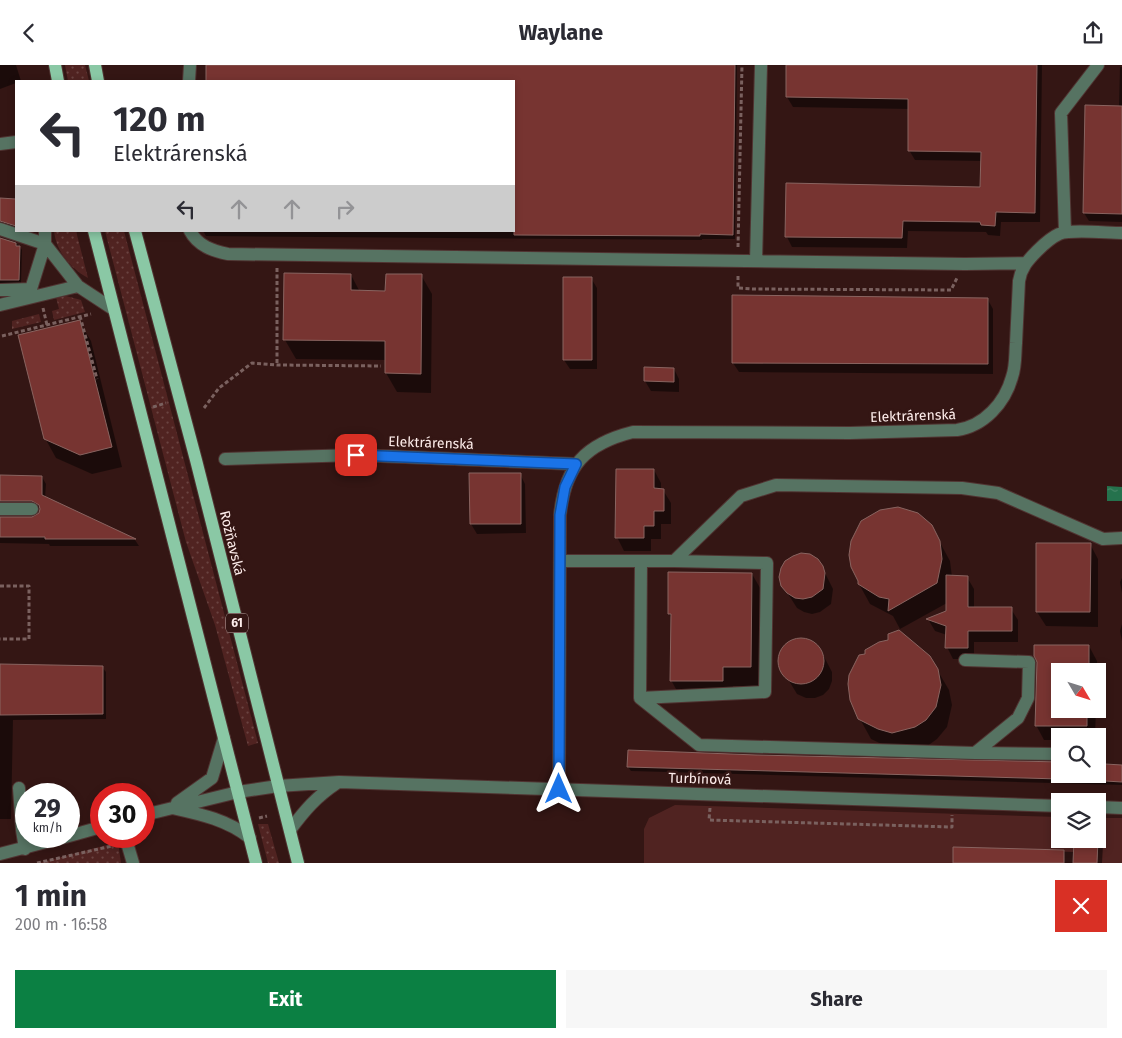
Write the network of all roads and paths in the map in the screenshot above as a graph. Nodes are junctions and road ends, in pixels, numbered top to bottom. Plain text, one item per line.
1 (95, 65) edge
2 (190, 65) edge
3 (742, 65) edge
4 (761, 65) edge
5 (1098, 65) edge
6 (98, 80) edge
7 (189, 80) edge
8 (15, 142) edge
9 (0, 144) edge
10 (0, 229) edge
11 (15, 232) edge
12 (17, 232) edge
13 (94, 232) edge
14 (135, 232) edge
15 (191, 232) edge
16 (1065, 232) junction
17 (1122, 233) edge
18 (45, 237) edge
19 (277, 255) junction
20 (738, 260) junction
21 (756, 261) junction
22 (1026, 263) junction
23 (966, 264) junction
24 (78, 286) junction
25 (753, 289) junction
26 (0, 290) edge
27 (753, 295) dead end
28 (0, 305) edge
29 (113, 309) junction
30 (91, 314) dead end
31 (80, 316) junction
32 (2, 336) dead end
33 (277, 365) junction
34 (381, 366) dead end
35 (97, 379) dead end
36 (169, 402) dead end
37 (150, 407) dead end
38 (204, 408) dead end
39 (225, 459) dead end
40 (576, 464) junction
41 (0, 509) edge
42 (32, 509) dead end
43 (1122, 538) edge
44 (560, 561) junction
45 (641, 561) junction
46 (674, 561) junction
47 (0, 586) edge
48 (0, 639) edge
49 (965, 660) dead end
50 (640, 698) junction
51 (224, 738) junction
52 (975, 753) junction
53 (1051, 754) edge
54 (340, 782) junction
55 (278, 787) junction
56 (559, 789) junction
57 (238, 792) junction
58 (952, 802) junction
59 (710, 803) dead end
60 (1051, 806) edge
61 (170, 807) junction
62 (1106, 807) edge
63 (1122, 808) edge
64 (155, 812) edge
65 (290, 830) junction
66 (250, 838) junction
67 (29, 848) edge
68 (95, 848) edge
69 (128, 848) edge
70 (26, 849) joint
71 (0, 854) edge
72 (37, 863) edge
73 (133, 863) edge
74 (256, 863) edge
75 (298, 863) edge

1 - 6 main road
2 - 7 street
3 - 20 path
4 - 21 street
5 - 16 street
8 - 9 street
10 - 11 street
12 - 18 street
13 - 29 main road
14 - 55 main road, Rožňavská / 61
15 - 19 street
16 - 17 street
16 - 22 street, Elektrárenská
18 - 24 street
18 - 26 street
19 - 20 street
19 - 33 path
20 - 21 street
20 - 25 path
21 - 23 street
22 - 23 street
22 - 40 street, Elektrárenská
23 - 25 path
24 - 28 street
24 - 29 street
25 - 27 path
29 - 51 main road
30 - 31 path
31 - 32 path
31 - 35 path
33 - 34 path
33 - 38 path
36 - 37 path
39 - 40 street, Elektrárenská
40 - 44 street, Elektrárenská
41 - 42 street
43 - 46 street
44 - 45 street
44 - 56 street, Elektrárenská
45 - 46 street
45 - 50 street
46 - 50 street
47 - 48 path
49 - 52 street
50 - 52 street
51 - 57 main road
51 - 61 street
52 - 53 street
54 - 55 street, Turbínová
54 - 56 street, Turbínová
54 - 65 street
55 - 57 street, Turbínová
55 - 65 main road, Rožňavská / 61
56 - 58 street, Turbínová
57 - 61 street, Turbínová
57 - 66 main road
58 - 59 path
58 - 60 street, Turbínová
61 - 64 street
61 - 66 street
62 - 63 street
65 - 75 main road, Rožňavská / 61
66 - 74 main road
67 - 70 street
68 - 72 path
69 - 73 street
70 - 71 street

